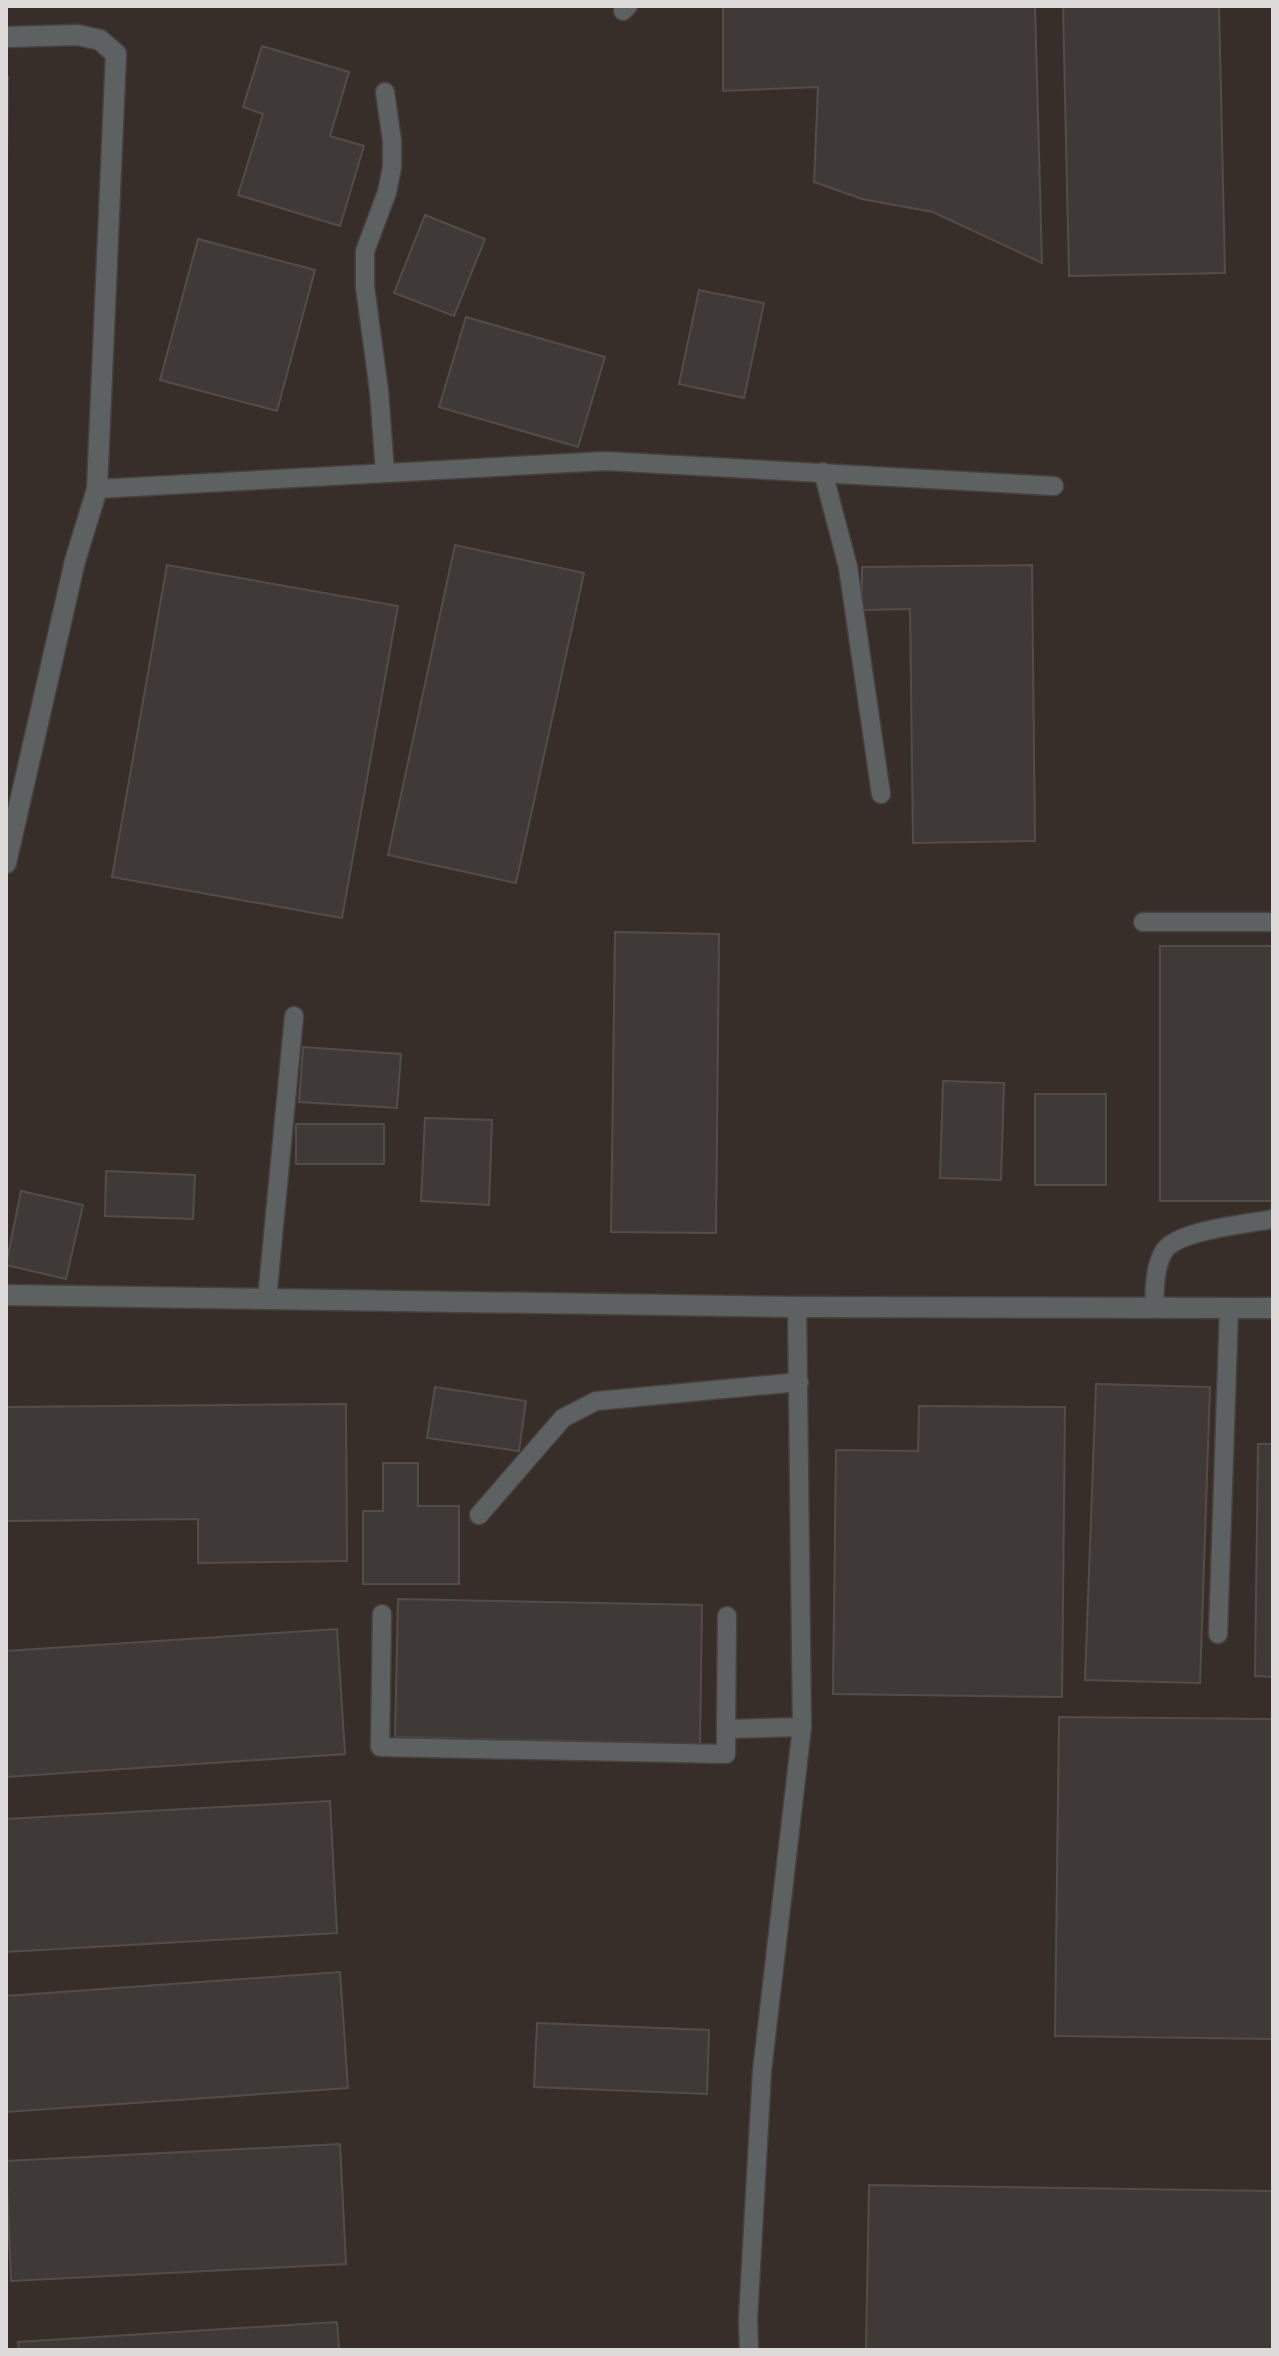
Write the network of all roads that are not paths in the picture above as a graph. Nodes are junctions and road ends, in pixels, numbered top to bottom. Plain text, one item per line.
1 (6, 37) edge
2 (385, 92) dead end
3 (385, 472) junction
4 (823, 472) junction
5 (1054, 486) dead end
6 (97, 489) junction
7 (881, 794) dead end
8 (6, 863) edge
9 (1143, 922) dead end
10 (1273, 922) edge
11 (294, 1016) dead end
12 (1273, 1219) edge
13 (6, 1295) edge
14 (267, 1299) junction
15 (797, 1307) junction
16 (1154, 1308) junction
17 (1229, 1308) junction
18 (1273, 1308) edge
19 (799, 1382) junction
20 (479, 1515) dead end
21 (382, 1614) dead end
22 (727, 1616) dead end
23 (1218, 1634) dead end
24 (802, 1727) junction
25 (726, 1729) junction
26 (749, 2350) edge

1 - 6 street
2 - 3 lane
3 - 4 lane
3 - 6 lane
4 - 5 lane
4 - 7 lane
6 - 8 street
9 - 10 lane
11 - 14 lane
12 - 16 lane
13 - 14 street
14 - 15 street
15 - 16 street
15 - 19 lane
16 - 17 street
17 - 18 street
17 - 23 lane
19 - 20 lane
19 - 24 lane
21 - 25 lane
22 - 25 lane
24 - 25 lane
24 - 26 lane

